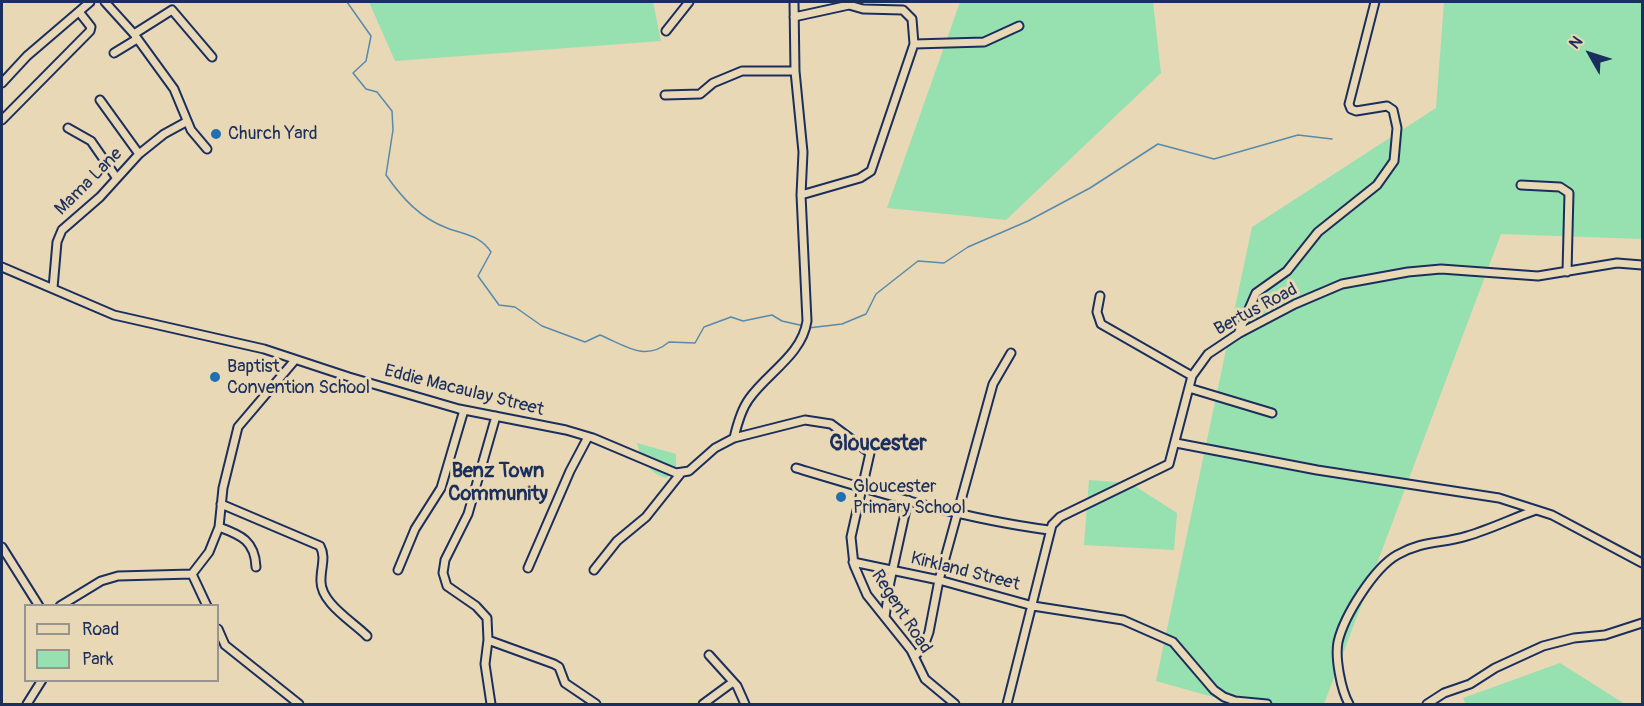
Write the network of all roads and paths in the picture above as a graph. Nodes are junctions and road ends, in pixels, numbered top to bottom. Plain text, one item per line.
1 (90, 2) edge
2 (105, 2) edge
3 (689, 2) edge
4 (794, 2) edge
5 (1375, 2) edge
6 (80, 13) junction
7 (794, 17) junction
8 (1019, 26) dead end
9 (666, 31) dead end
10 (136, 37) junction
11 (914, 44) junction
12 (114, 53) dead end
13 (212, 57) dead end
14 (795, 71) junction
15 (2, 83) edge
16 (664, 95) dead end
17 (100, 100) dead end
18 (2, 120) edge
19 (186, 122) junction
20 (68, 128) dead end
21 (207, 148) dead end
22 (139, 154) junction
23 (116, 177) junction
24 (1521, 185) dead end
25 (801, 195) junction
26 (1642, 266) edge
27 (2, 267) edge
28 (1567, 272) junction
29 (53, 288) junction
30 (1100, 296) dead end
31 (1238, 334) junction
32 (1011, 353) dead end
33 (295, 360) junction
34 (1192, 376) junction
35 (1189, 388) junction
36 (464, 410) junction
37 (1272, 413) dead end
38 (496, 416) junction
39 (588, 436) junction
40 (734, 438) junction
41 (1176, 443) junction
42 (796, 468) dead end
43 (681, 474) junction
44 (863, 488) junction
45 (908, 500) junction
46 (221, 504) junction
47 (1536, 510) junction
48 (958, 514) junction
49 (219, 527) junction
50 (1049, 531) junction
51 (2, 547) edge
52 (5, 559) edge
53 (853, 562) junction
54 (1642, 563) edge
55 (256, 567) dead end
56 (528, 568) dead end
57 (398, 570) dead end
58 (594, 570) dead end
59 (893, 570) junction
60 (192, 574) junction
61 (939, 580) junction
62 (38, 604) edge
63 (63, 604) edge
64 (206, 604) edge
65 (1034, 606) junction
66 (885, 617) junction
67 (1642, 623) edge
68 (219, 631) edge
69 (368, 636) dead end
70 (489, 640) junction
71 (709, 655) dead end
72 (915, 656) junction
73 (41, 682) edge
74 (733, 682) junction
75 (955, 704) edge
76 (1267, 704) edge
77 (27, 705) edge
78 (299, 705) edge
79 (490, 705) edge
80 (596, 705) edge
81 (703, 705) edge
82 (745, 705) edge
83 (1007, 705) edge
84 (1349, 705) edge
85 (1427, 705) edge

1 - 6 street
2 - 10 street
3 - 9 street
4 - 7 street
5 - 31 street
6 - 15 street
6 - 18 street
7 - 11 street
7 - 14 street
8 - 11 street
10 - 12 street
10 - 13 street
10 - 19 street
11 - 25 street
14 - 16 street
14 - 25 street
17 - 22 street
19 - 21 street
19 - 22 street, Mama Lane
20 - 23 street
22 - 23 street, Mama Lane
23 - 29 street, Mama Lane
24 - 28 street
25 - 40 street
26 - 28 street, Bertus Road
27 - 29 street, Eddie Macaulay Street
28 - 31 street, Bertus Road
29 - 33 street, Eddie Macaulay Street
30 - 34 street
31 - 34 street, Bertus Road
32 - 48 street
33 - 36 street, Eddie Macaulay Street
33 - 46 street
34 - 35 street, Bertus Road
35 - 37 street
35 - 41 street, Bertus Road
36 - 38 street, Eddie Macaulay Street
36 - 57 street
38 - 39 street, Eddie Macaulay Street
38 - 70 street
39 - 43 street, Eddie Macaulay Street
39 - 56 street
40 - 43 street
40 - 44 street
41 - 47 street
41 - 50 street, Bertus Road
42 - 44 street
43 - 58 street
44 - 45 street
44 - 53 street, Regent Road
45 - 48 street
45 - 59 street
46 - 49 street
46 - 69 street
47 - 54 street
47 - 84 street
48 - 50 street
48 - 61 street
49 - 55 street
49 - 60 street
50 - 65 street
51 - 52 street
52 - 62 street
53 - 59 street, Kirkland Street
53 - 66 street, Regent Road
59 - 61 street, Kirkland Street
59 - 66 street
60 - 63 street
60 - 64 street
61 - 65 street, Kirkland Street
61 - 72 street
65 - 76 street, Kirkland Street
65 - 83 street
66 - 72 street, Regent Road
67 - 85 street
68 - 78 street
70 - 79 street
70 - 80 street
71 - 74 street
72 - 75 street, Regent Road
73 - 77 street
74 - 81 street
74 - 82 street

